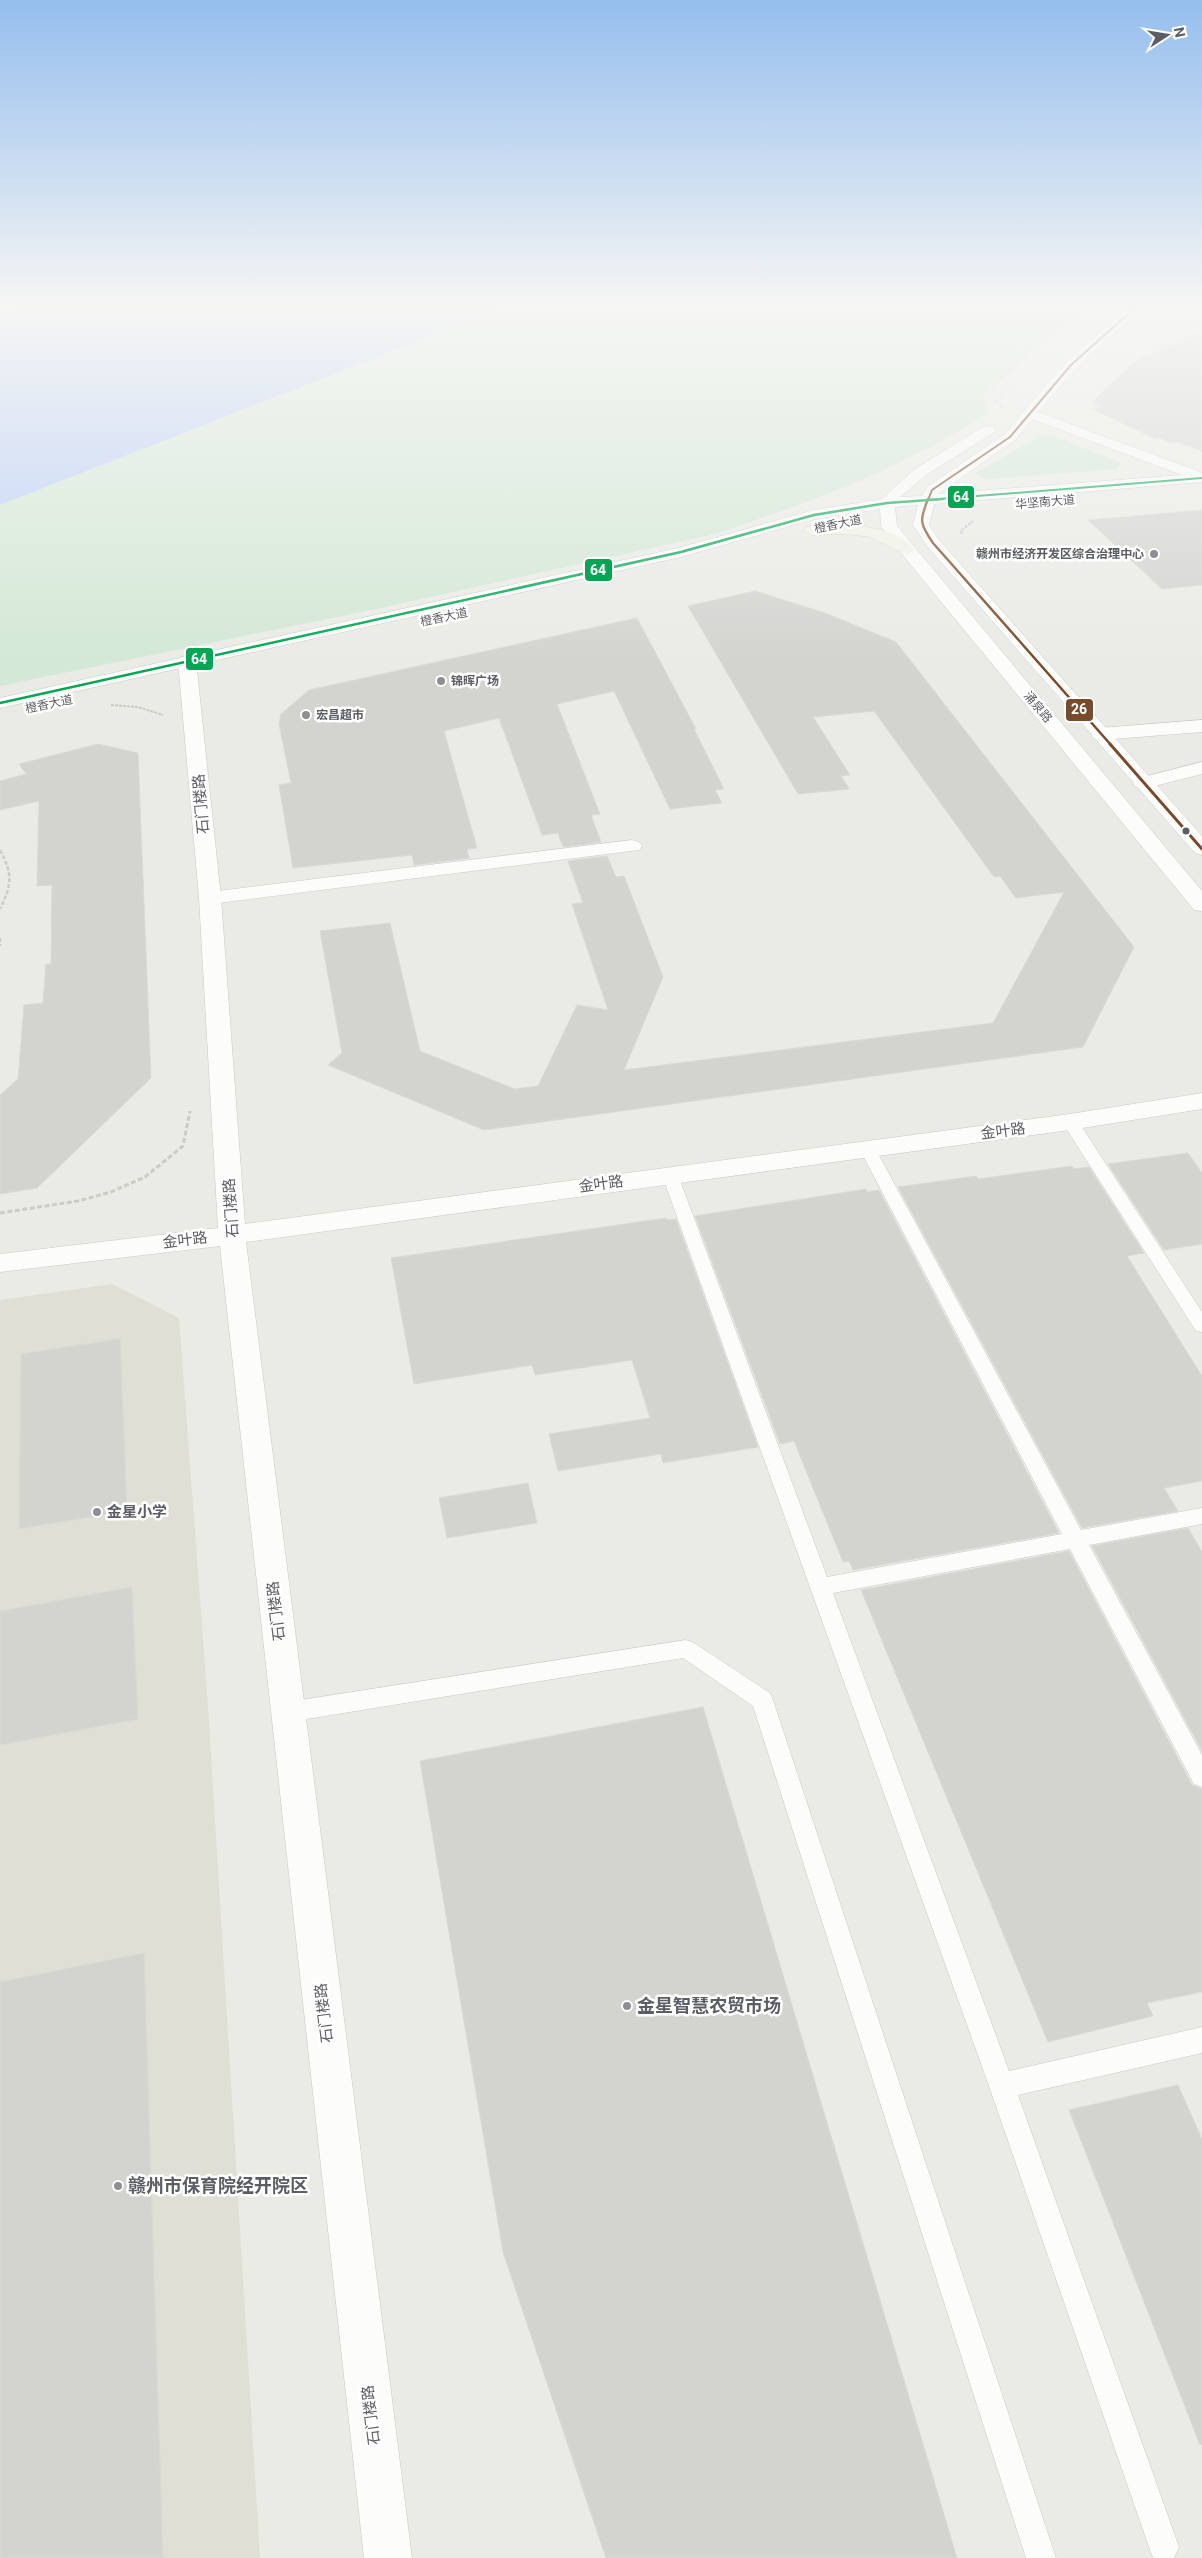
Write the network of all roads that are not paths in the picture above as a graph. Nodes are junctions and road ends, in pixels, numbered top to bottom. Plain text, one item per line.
1 (995, 423) edge
2 (1020, 423) edge
3 (1055, 423) edge
4 (1202, 478) edge
5 (1202, 489) edge
6 (884, 498) junction
7 (925, 506) junction
8 (812, 522) junction
9 (907, 550) junction
10 (188, 667) junction
11 (0, 703) edge
12 (0, 715) edge
13 (1202, 726) edge
14 (1100, 734) junction
15 (1202, 768) edge
16 (1143, 783) junction
17 (632, 846) dead end
18 (1202, 849) edge
19 (210, 898) junction
20 (1202, 905) edge
21 (1202, 1101) edge
22 (1070, 1122) junction
23 (867, 1148) junction
24 (670, 1175) junction
25 (232, 1234) junction
26 (0, 1263) edge
27 (1202, 1326) edge
28 (1202, 1516) edge
29 (1076, 1540) junction
30 (821, 1587) junction
31 (288, 1712) junction
32 (1202, 1778) edge
33 (1202, 2040) edge
34 (1002, 2086) junction
35 (1164, 2548) dead end
36 (388, 2558) edge
37 (1041, 2558) edge

1 - 6 main road
2 - 7 main road
3 - 4 main road
4 - 7 main road, 华坚南大道
5 - 7 main road, 华坚南大道
6 - 7 main road, 华坚南大道
6 - 8 main road
6 - 8 main road, 橙香大道
6 - 9 main road, 涌泉路
7 - 14 main road, 涌泉路
8 - 9 main road
8 - 10 main road, 橙香大道
9 - 20 main road, 涌泉路
10 - 11 main road, 橙香大道
10 - 12 main road, 橙香大道
10 - 19 main road, 石门楼路
13 - 14 main road
14 - 16 main road, 涌泉路
15 - 16 main road
16 - 18 main road, 涌泉路
17 - 19 main road
19 - 25 main road, 石门楼路
21 - 22 main road, 金叶路
22 - 23 main road, 金叶路
22 - 27 lane
23 - 24 main road, 金叶路
23 - 29 lane
24 - 25 main road, 金叶路
24 - 30 lane
25 - 26 main road, 金叶路
25 - 31 main road, 石门楼路
28 - 29 lane
29 - 30 lane
29 - 32 lane
30 - 34 lane
31 - 36 main road, 石门楼路
31 - 37 lane
33 - 34 lane
34 - 35 lane

